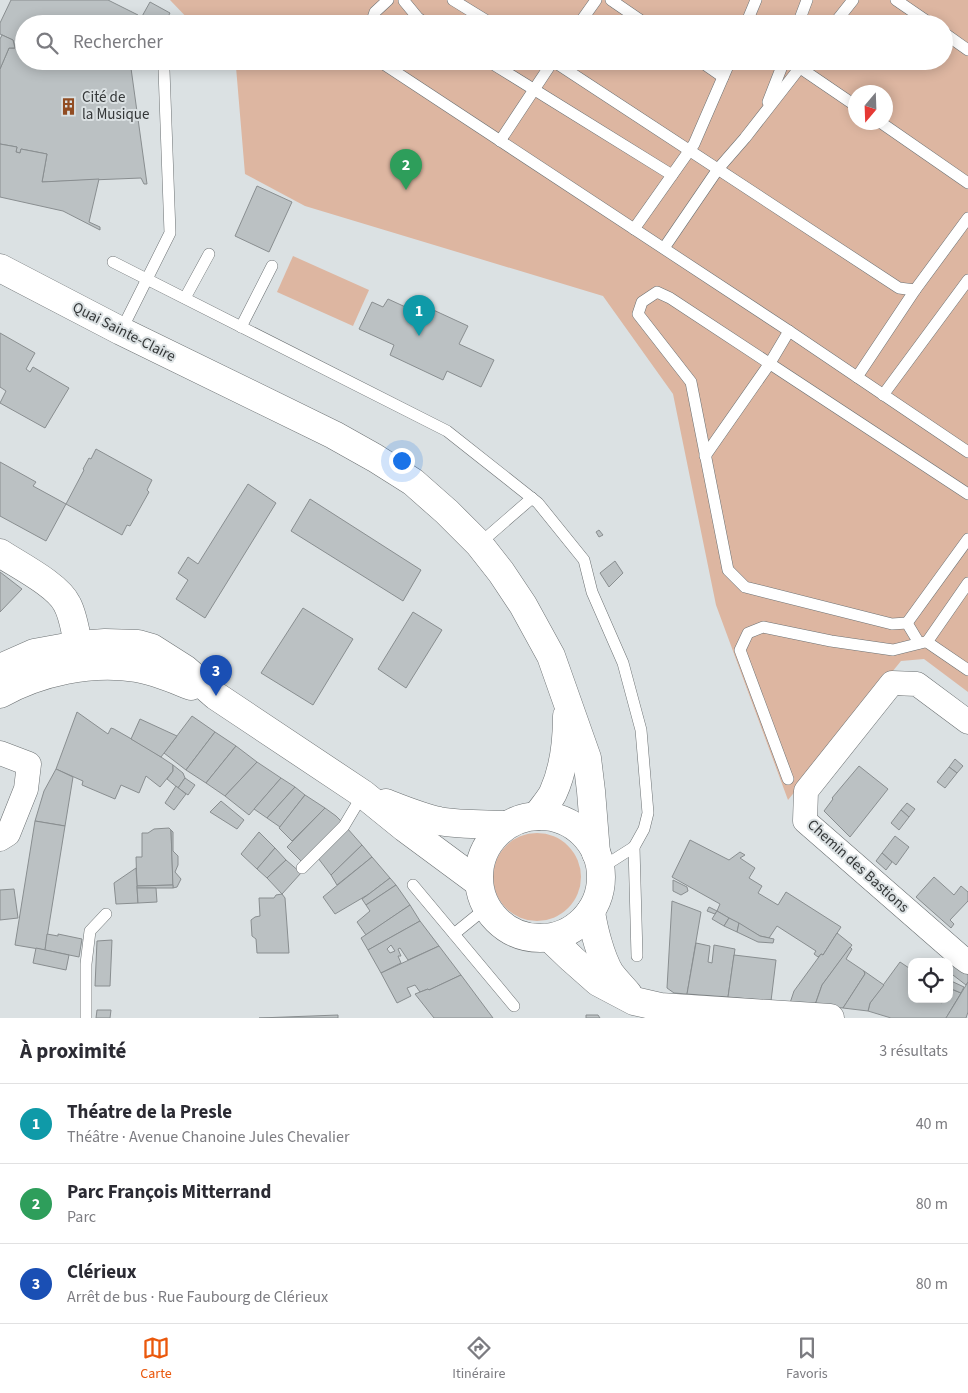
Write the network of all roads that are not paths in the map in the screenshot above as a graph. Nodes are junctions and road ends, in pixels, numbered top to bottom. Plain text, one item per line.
1 (388, 0) edge
2 (405, 0) edge
3 (453, 0) edge
4 (596, 0) edge
5 (611, 0) edge
6 (808, 0) edge
7 (853, 0) edge
8 (896, 0) edge
9 (753, 1) edge
10 (374, 15) edge
11 (416, 15) edge
12 (477, 15) edge
13 (585, 15) edge
14 (633, 15) edge
15 (749, 15) edge
16 (802, 15) edge
17 (841, 15) edge
18 (917, 15) edge
19 (953, 39) edge
20 (968, 50) edge
21 (164, 70) dead end
22 (393, 70) edge
23 (502, 70) edge
24 (547, 70) edge
25 (567, 70) edge
26 (713, 70) edge
27 (726, 70) edge
28 (780, 70) edge
29 (798, 70) edge
30 (809, 70) edge
31 (723, 77) junction
32 (534, 90) junction
33 (848, 100) edge
34 (763, 115) junction
35 (892, 130) edge
36 (500, 141) junction
37 (689, 150) junction
38 (718, 168) junction
39 (672, 175) junction
40 (968, 183) edge
41 (968, 218) edge
42 (634, 229) junction
43 (664, 248) junction
44 (208, 254) dead end
45 (113, 262) dead end
46 (272, 266) dead end
47 (0, 268) edge
48 (146, 279) junction
49 (968, 280) edge
50 (915, 290) junction
51 (185, 298) junction
52 (241, 327) junction
53 (120, 331) junction
54 (789, 331) junction
55 (770, 363) junction
56 (857, 377) junction
57 (883, 394) junction
58 (968, 452) edge
59 (705, 456) junction
60 (968, 494) edge
61 (532, 498) junction
62 (968, 539) edge
63 (479, 544) junction
64 (0, 553) edge
65 (968, 584) edge
66 (907, 623) junction
67 (923, 642) junction
68 (75, 657) junction
69 (0, 668) edge
70 (968, 670) edge
71 (0, 694) edge
72 (568, 704) junction
73 (968, 722) edge
74 (0, 752) edge
75 (788, 779) dead end
76 (363, 794) junction
77 (537, 816) junction
78 (507, 825) junction
79 (0, 839) edge
80 (634, 847) junction
81 (598, 861) junction
82 (302, 868) dead end
83 (478, 882) junction
84 (413, 885) dead end
85 (486, 908) junction
86 (591, 911) junction
87 (106, 914) dead end
88 (454, 934) junction
89 (550, 938) junction
90 (637, 956) dead end
91 (968, 962) edge
92 (514, 1006) dead end
93 (636, 1010) edge
94 (86, 1018) edge
95 (830, 1018) edge

1 - 10 lane
2 - 11 lane
3 - 12 lane
4 - 13 lane
5 - 14 lane
6 - 16 lane
7 - 17 lane
8 - 18 lane
9 - 15 lane
19 - 20 lane
21 - 48 lane
22 - 36 lane
23 - 32 lane
24 - 32 lane
25 - 37 lane
26 - 31 lane
27 - 31 lane
28 - 34 lane
29 - 34 lane
30 - 33 lane
31 - 37 lane
32 - 36 lane
32 - 39 lane
34 - 38 lane
35 - 40 lane
36 - 42 lane
37 - 38 lane
37 - 39 lane
38 - 43 lane
38 - 50 lane
39 - 42 lane
41 - 50 lane
42 - 43 lane
43 - 54 lane
44 - 51 lane
45 - 48 lane
46 - 52 lane
47 - 53 main road, Quai Sainte-Claire
48 - 51 lane
48 - 53 lane
49 - 57 lane
50 - 56 lane
51 - 52 lane
52 - 61 lane
53 - 63 main road, Quai Sainte-Claire
54 - 55 lane
54 - 56 lane
55 - 59 lane
55 - 59 lane
55 - 60 lane
56 - 57 lane
57 - 58 lane
59 - 66 lane
61 - 63 lane
61 - 80 lane
62 - 66 lane
63 - 72 main road, Quai Sainte-Claire
64 - 68 main road
65 - 67 lane
66 - 67 lane
67 - 70 lane
67 - 75 lane
68 - 69 main road
68 - 71 main road
68 - 76 main road
72 - 77 main road
72 - 81 main road, Quai Sainte-Claire
73 - 91 street, Chemin des Bastions
74 - 79 street
76 - 78 main road
76 - 82 lane
76 - 83 main road
77 - 78 main road
77 - 81 main road
78 - 83 main road
80 - 81 lane
80 - 90 lane
81 - 86 main road
83 - 85 main road
84 - 88 lane
85 - 88 lane
85 - 89 main road
86 - 89 main road
86 - 93 main road
87 - 94 lane
88 - 92 lane
89 - 93 main road
93 - 95 main road

